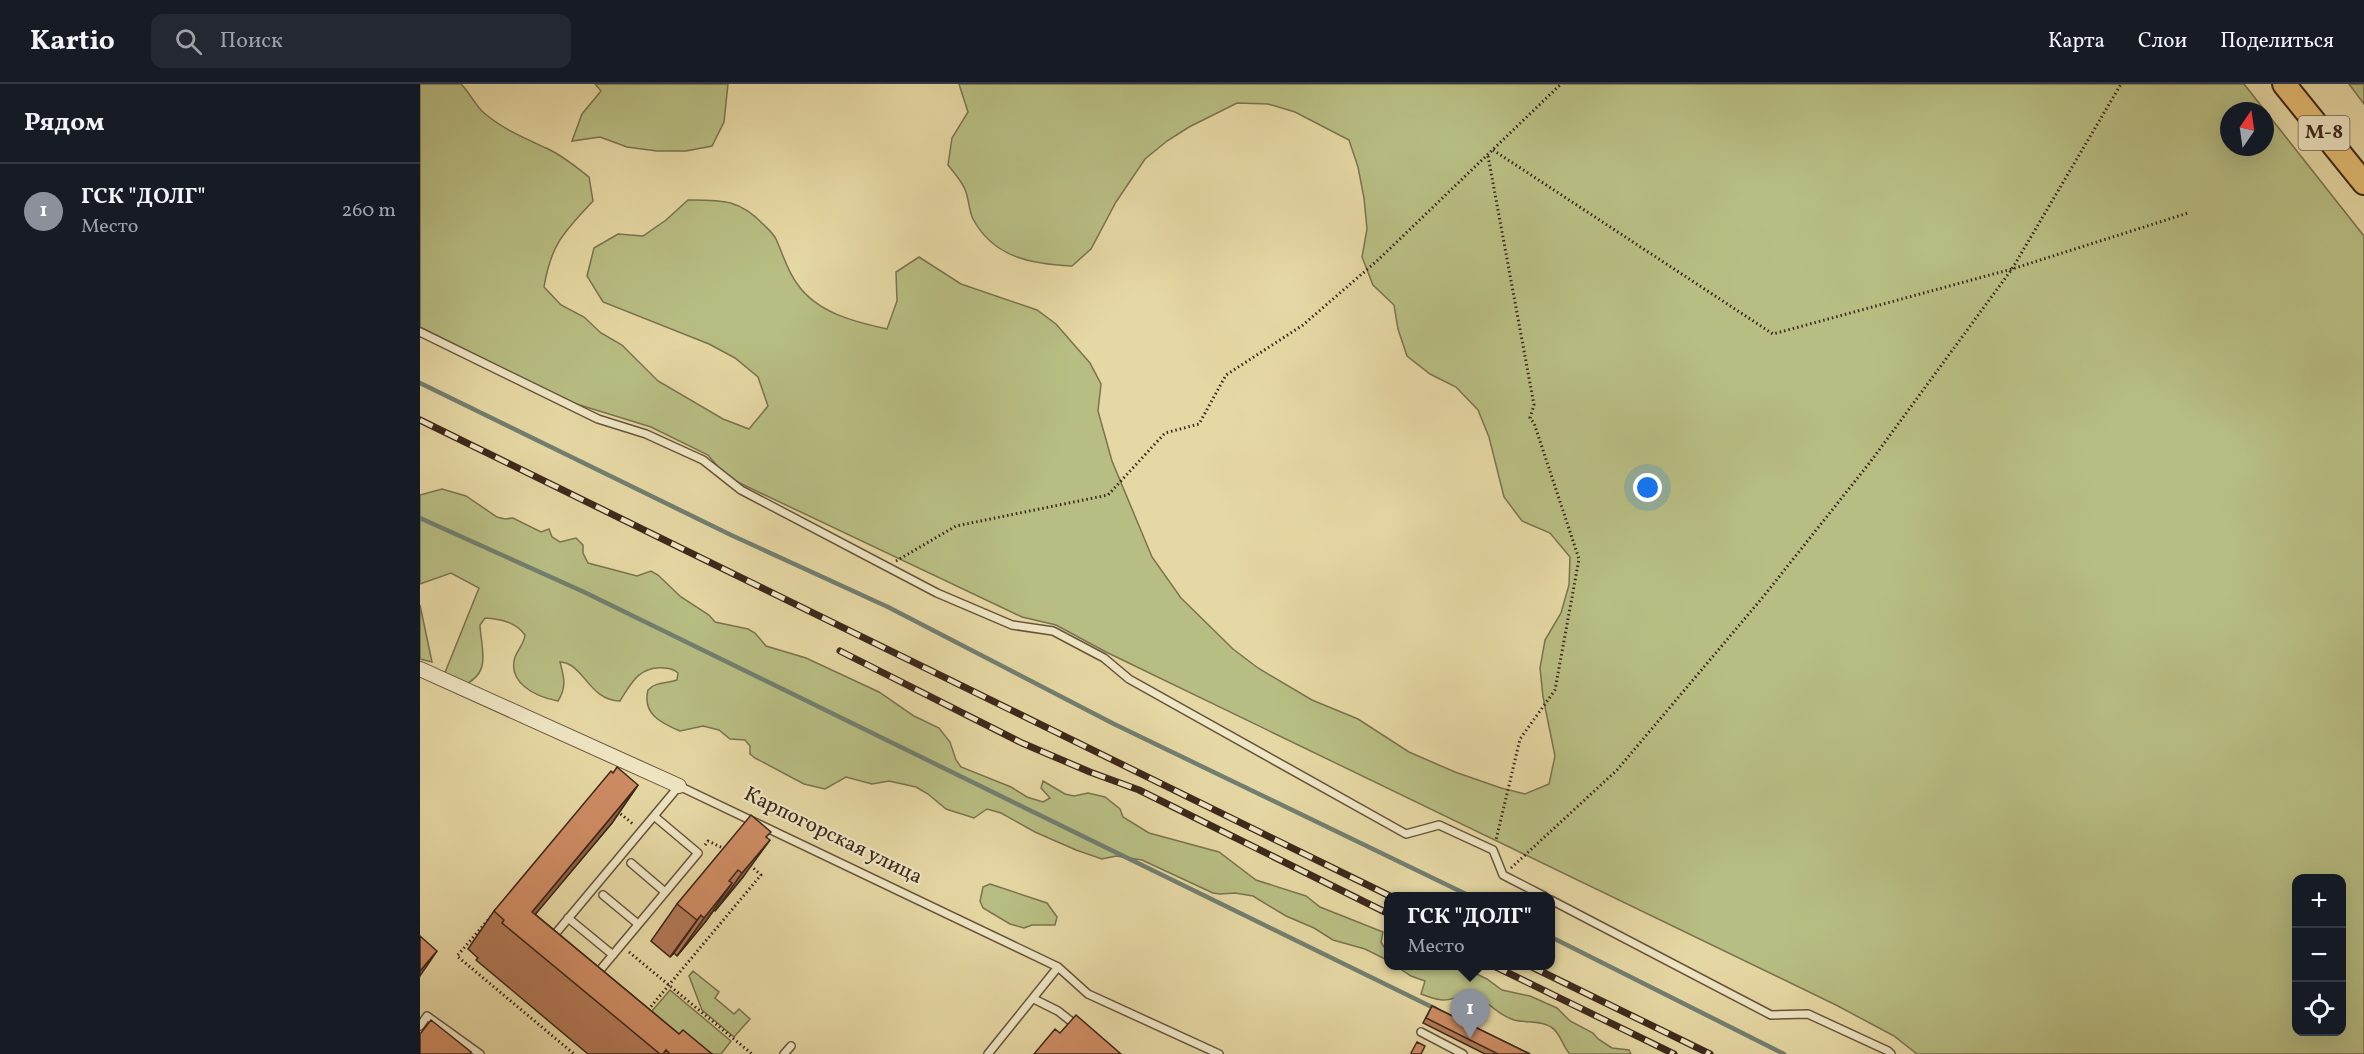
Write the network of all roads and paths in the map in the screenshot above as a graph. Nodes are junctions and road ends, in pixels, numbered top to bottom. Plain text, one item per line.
1 (1561, 84) edge
2 (2121, 84) edge
3 (2284, 84) edge
4 (1492, 150) junction
5 (1488, 155) junction
6 (2364, 183) edge
7 (2188, 213) dead end
8 (2012, 269) junction
9 (420, 332) edge
10 (887, 567) junction
11 (420, 669) edge
12 (679, 786) junction
13 (610, 805) edge
14 (654, 816) junction
15 (641, 831) junction
16 (1493, 850) junction
17 (698, 853) junction
18 (736, 854) edge
19 (744, 861) edge
20 (631, 864) dead end
21 (1503, 875) junction
22 (665, 892) junction
23 (1535, 892) edge
24 (603, 895) dead end
25 (1555, 902) edge
26 (495, 911) edge
27 (568, 918) junction
28 (638, 924) junction
29 (621, 945) junction
30 (544, 947) edge
31 (613, 955) junction
32 (1058, 967) junction
33 (588, 984) edge
34 (669, 985) junction
35 (1034, 999) junction
36 (643, 1017) edge
37 (420, 1026) edge
38 (1084, 1032) edge
39 (1421, 1032) dead end
40 (790, 1046) dead end
41 (480, 1054) edge
42 (574, 1054) edge
43 (752, 1054) edge
44 (784, 1054) edge
45 (988, 1054) edge
46 (1220, 1054) edge
47 (1463, 1054) edge
48 (1891, 1054) edge

1 - 4 path
2 - 8 path
3 - 6 main road, М-8
4 - 5 path
4 - 8 path
5 - 10 path
5 - 16 path
7 - 8 path
8 - 21 path
9 - 10 lane
10 - 16 lane
11 - 12 street, Карпогорская улица
12 - 14 lane
12 - 32 lane, Карпогорская улица
13 - 15 path
14 - 15 lane
14 - 17 lane
15 - 27 lane
16 - 21 lane
17 - 18 path
17 - 22 lane
19 - 34 path
20 - 22 lane
21 - 23 lane
22 - 28 lane
24 - 28 lane
25 - 48 lane
26 - 42 path
27 - 30 lane
27 - 31 lane
28 - 29 lane
29 - 31 lane
29 - 34 path
31 - 33 lane
32 - 35 lane
32 - 46 lane, Карпогорская улица
34 - 36 path
34 - 43 path
35 - 38 lane
35 - 45 lane
37 - 41 lane
39 - 47 lane
40 - 44 lane

